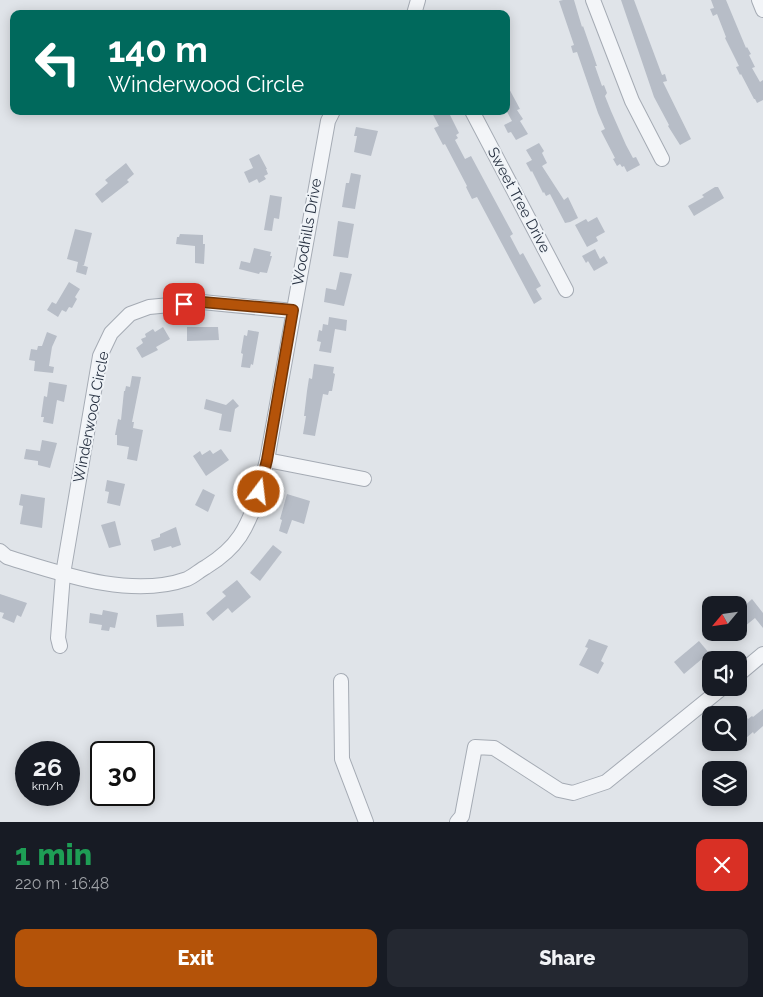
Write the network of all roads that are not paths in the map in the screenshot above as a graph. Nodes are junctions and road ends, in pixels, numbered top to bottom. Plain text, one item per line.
1 (593, 0) edge
2 (759, 0) edge
3 (763, 10) edge
4 (331, 115) edge
5 (474, 115) edge
6 (662, 159) dead end
7 (566, 290) dead end
8 (293, 310) junction
9 (267, 460) junction
10 (364, 479) dead end
11 (0, 551) edge
12 (62, 574) junction
13 (60, 646) dead end
14 (763, 654) edge
15 (747, 667) edge
16 (341, 680) dead end
17 (712, 696) edge
18 (366, 822) edge
19 (457, 822) edge

1 - 6 street
2 - 3 street
4 - 8 street, Woodhills Drive
5 - 7 street, Sweet Tree Drive
8 - 9 street, Woodhills Drive
8 - 12 street, Winderwood Circle
9 - 10 street
9 - 12 street, Woodhills Drive
11 - 12 street, Woodhills Drive
12 - 13 street, Winderwood Circle
14 - 15 street
16 - 18 street
17 - 19 street

